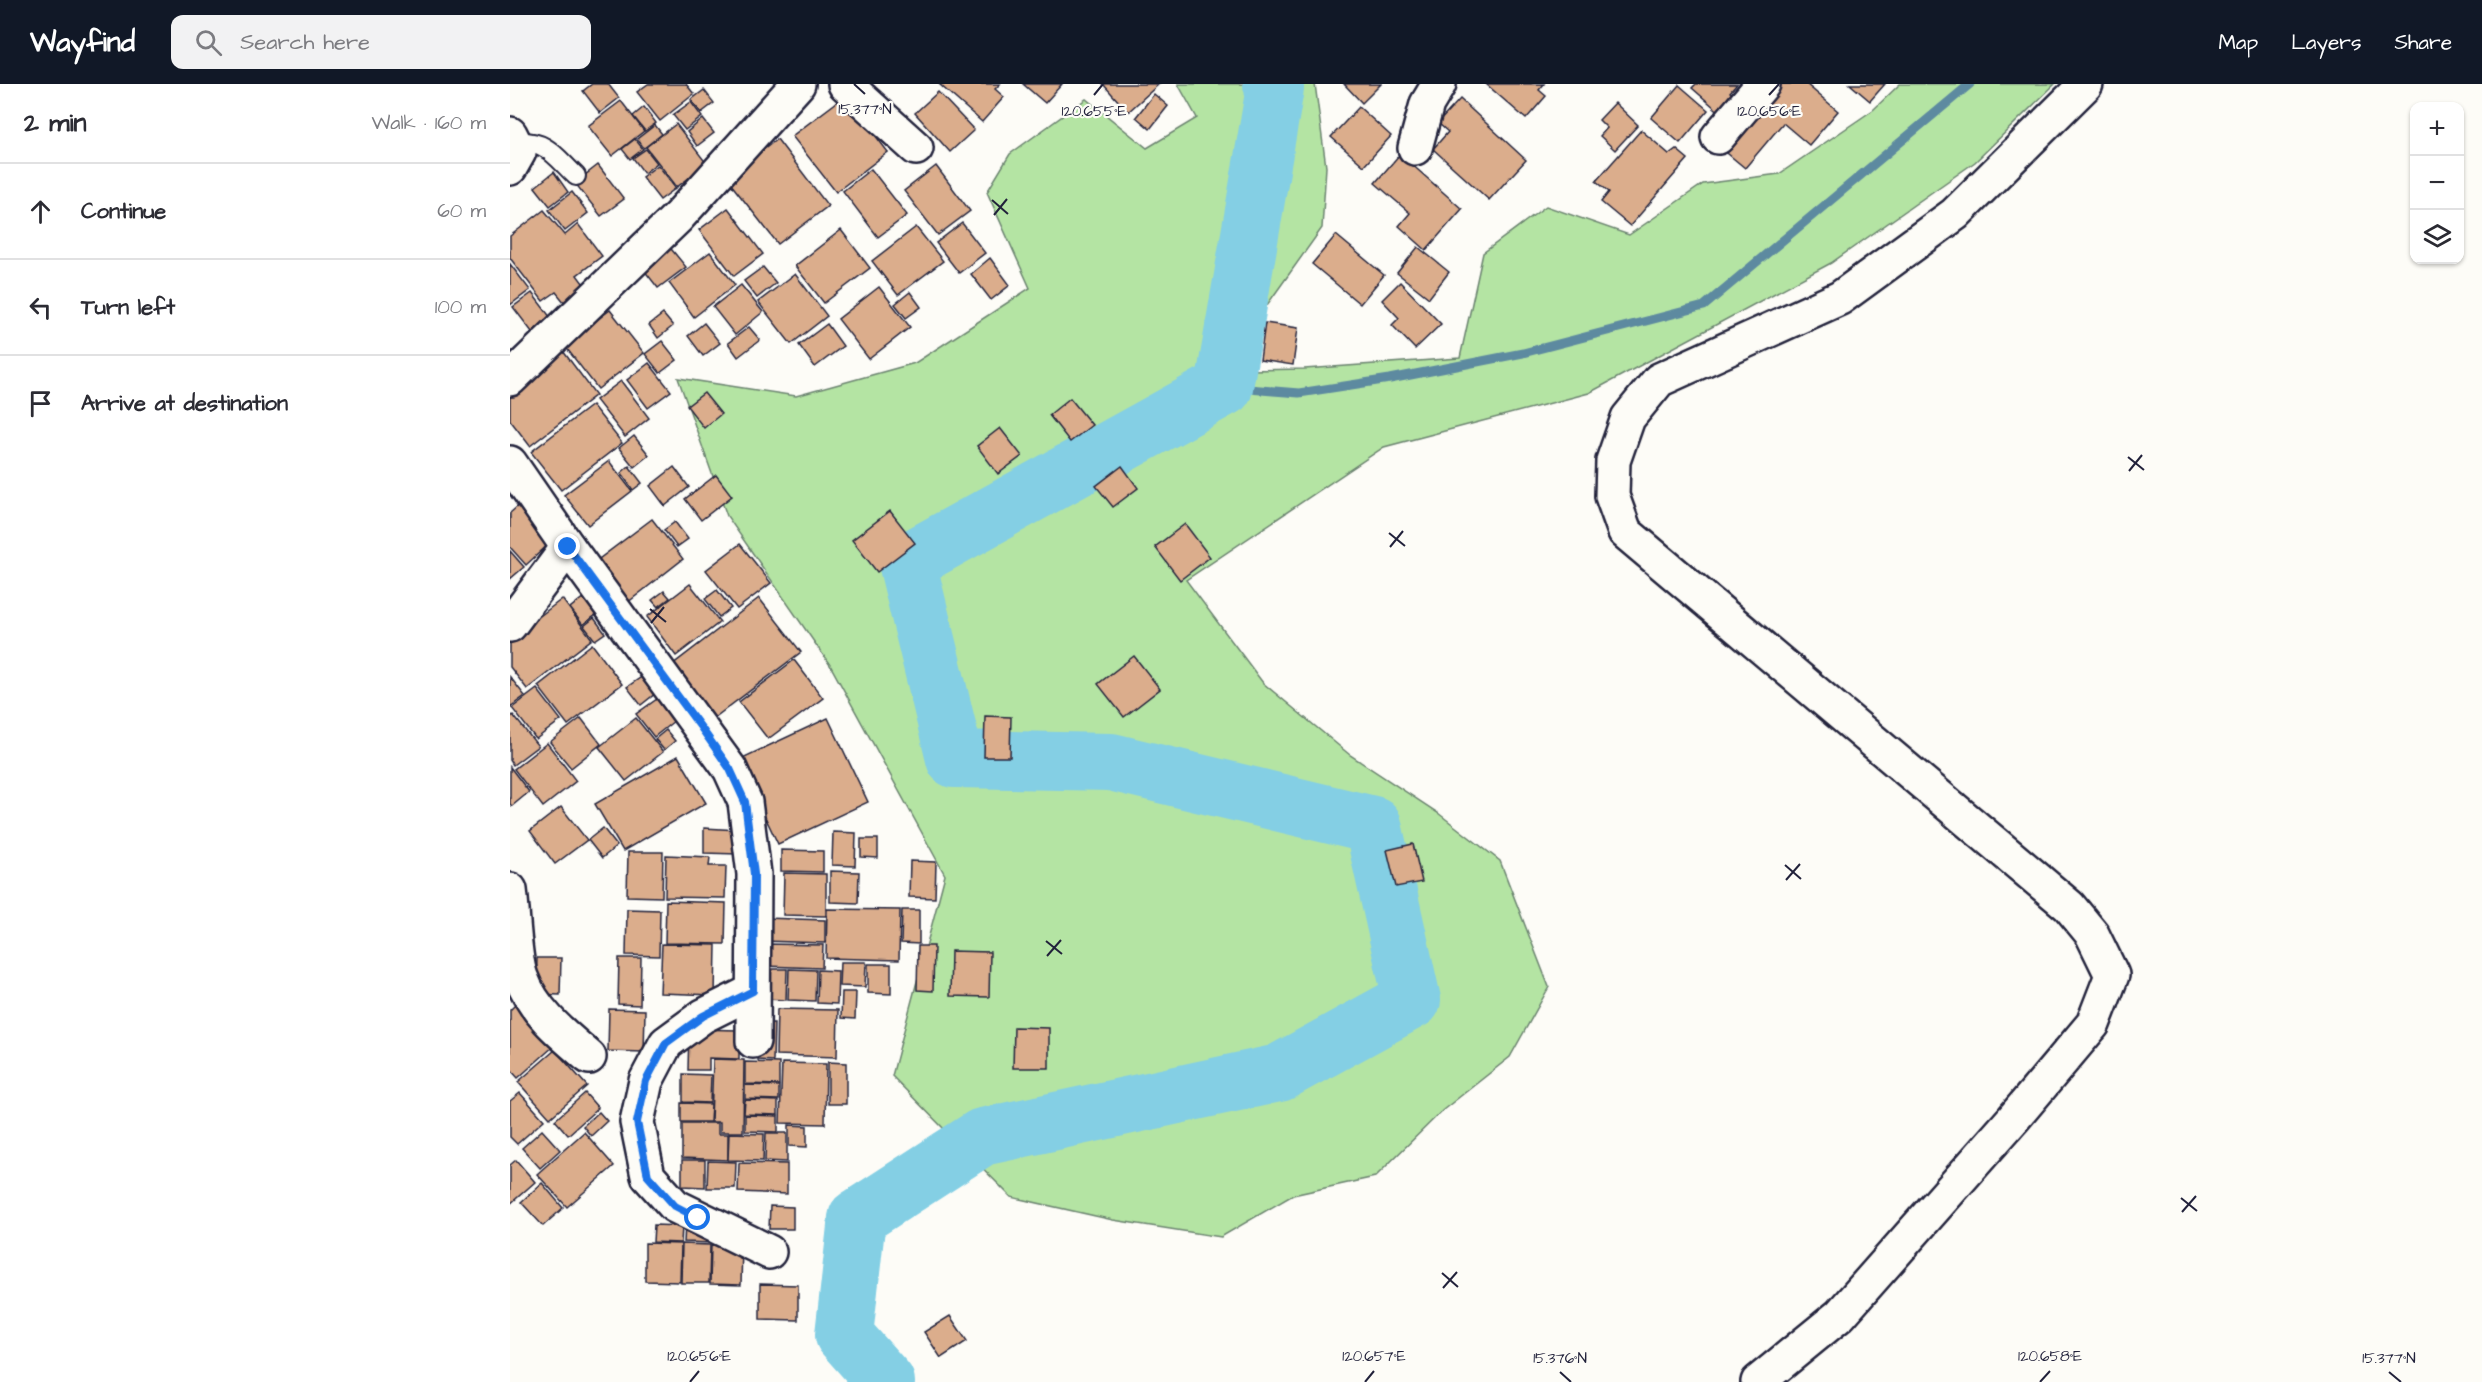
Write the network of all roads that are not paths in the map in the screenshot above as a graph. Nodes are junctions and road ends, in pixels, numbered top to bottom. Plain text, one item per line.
1 (798, 84) edge
2 (845, 84) edge
3 (1439, 84) edge
4 (1763, 84) edge
5 (2086, 84) edge
6 (1718, 136) dead end
7 (512, 148) edge
8 (916, 148) dead end
9 (1414, 148) dead end
10 (576, 176) dead end
11 (510, 379) edge
12 (510, 463) edge
13 (568, 547) junction
14 (510, 625) edge
15 (510, 890) edge
16 (753, 991) junction
17 (753, 1041) dead end
18 (589, 1058) dead end
19 (769, 1252) dead end
20 (1758, 1382) edge

1 - 11 street
2 - 8 street
3 - 9 street
4 - 6 street
5 - 20 street
7 - 10 lane
12 - 13 street
13 - 14 street
13 - 16 street
15 - 18 street
16 - 17 street
16 - 19 street

